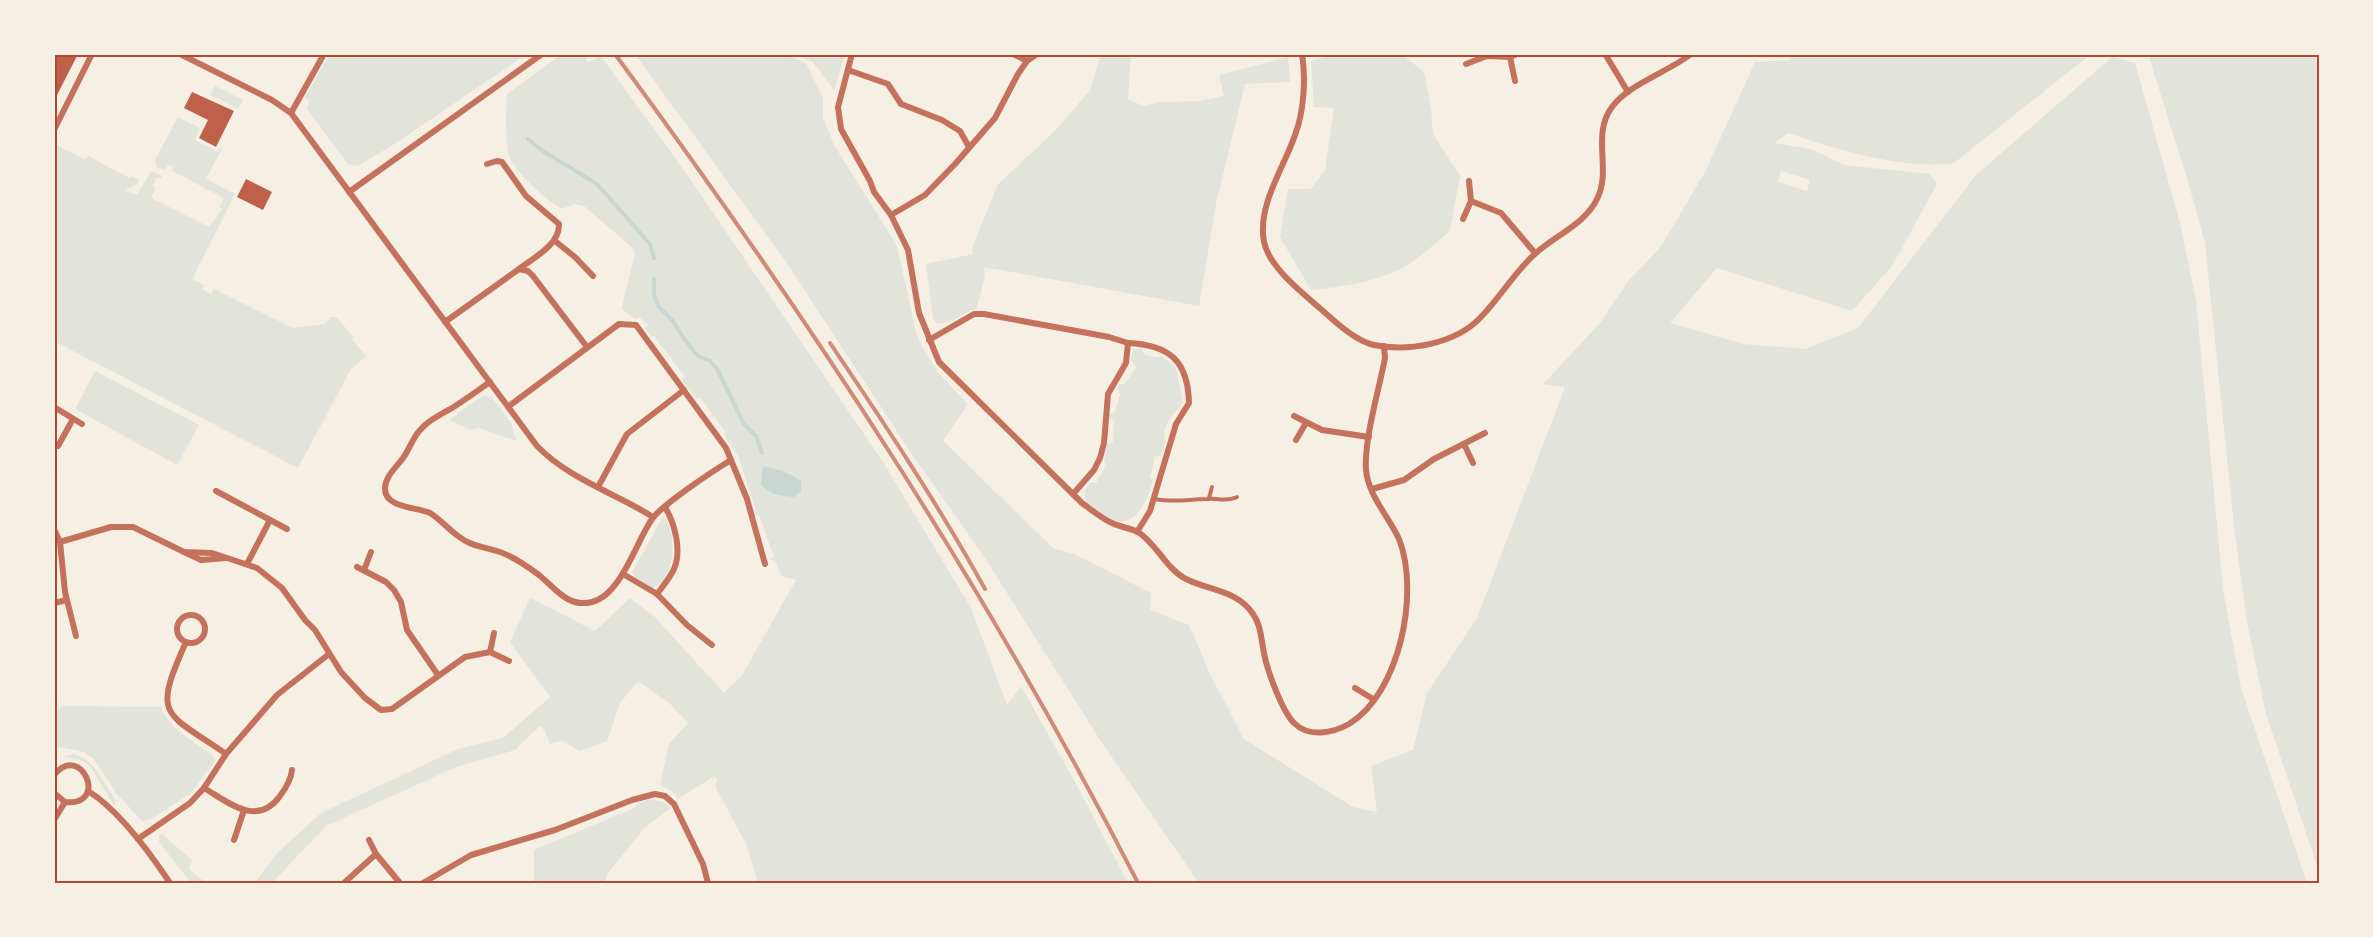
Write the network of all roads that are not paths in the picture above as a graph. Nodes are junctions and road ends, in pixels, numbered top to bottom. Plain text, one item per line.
1 (92, 54) edge
2 (180, 54) edge
3 (324, 54) edge
4 (542, 54) edge
5 (852, 54) edge
6 (1013, 54) edge
7 (1037, 54) edge
8 (1302, 54) edge
9 (1605, 54) edge
10 (1691, 54) edge
11 (1513, 55) edge
12 (1027, 61) junction
13 (1466, 64) dead end
14 (848, 70) junction
15 (1515, 81) dead end
16 (1628, 92) junction
17 (291, 113) junction
18 (54, 130) edge
19 (969, 147) junction
20 (488, 164) dead end
21 (1469, 181) dead end
22 (349, 192) junction
23 (1471, 201) junction
24 (891, 214) junction
25 (1463, 219) dead end
26 (555, 240) junction
27 (1535, 254) junction
28 (519, 269) junction
29 (593, 276) dead end
30 (445, 322) junction
31 (929, 340) junction
32 (1128, 343) junction
33 (1384, 346) junction
34 (587, 347) junction
35 (490, 382) junction
36 (684, 390) junction
37 (509, 406) junction
38 (54, 407) edge
39 (1294, 416) dead end
40 (73, 419) junction
41 (1306, 423) junction
42 (82, 424) dead end
43 (1485, 433) dead end
44 (1369, 437) junction
45 (1296, 440) dead end
46 (1464, 444) junction
47 (58, 446) dead end
48 (731, 460) junction
49 (1473, 463) dead end
50 (598, 487) junction
51 (1212, 487) dead end
52 (1372, 489) junction
53 (216, 491) dead end
54 (1073, 494) junction
55 (1237, 497) dead end
56 (1209, 498) junction
57 (1155, 499) junction
58 (665, 507) junction
59 (653, 517) junction
60 (270, 520) junction
61 (54, 529) edge
62 (287, 529) dead end
63 (1137, 532) junction
64 (60, 542) junction
65 (371, 552) dead end
66 (247, 564) junction
67 (765, 564) dead end
68 (357, 567) dead end
69 (364, 570) junction
70 (622, 574) junction
71 (657, 594) junction
72 (66, 600) junction
73 (55, 603) edge
74 (494, 633) dead end
75 (76, 636) dead end
76 (186, 642) junction
77 (712, 645) dead end
78 (490, 652) junction
79 (329, 654) junction
80 (509, 660) dead end
81 (438, 675) junction
82 (1355, 688) dead end
83 (1373, 699) junction
84 (226, 754) junction
85 (292, 770) dead end
86 (54, 773) edge
87 (204, 788) junction
88 (88, 791) junction
89 (54, 793) edge
90 (64, 802) junction
91 (244, 810) junction
92 (54, 820) edge
93 (138, 839) junction
94 (234, 840) dead end
95 (369, 840) dead end
96 (375, 854) junction
97 (170, 883) edge
98 (344, 883) edge
99 (400, 883) edge
100 (423, 883) edge
101 (708, 883) edge

1 - 18 street
2 - 17 street
3 - 17 street
4 - 22 street
5 - 14 street
6 - 12 street
7 - 12 street
8 - 33 street
9 - 16 street
10 - 16 street
11 - 13 street
11 - 15 street
12 - 19 street
14 - 19 street
14 - 24 street
16 - 27 street
17 - 22 street
19 - 24 street
20 - 26 street
21 - 23 street
22 - 30 street
23 - 25 street
23 - 27 street
24 - 31 street
26 - 28 street
26 - 29 street
27 - 33 street
28 - 30 street
28 - 34 street
30 - 35 street
31 - 32 street
31 - 54 street
32 - 54 street
32 - 57 street
33 - 44 street
34 - 36 street
34 - 37 street
35 - 37 street
35 - 70 street
36 - 48 street
36 - 50 street
37 - 50 street
38 - 40 street
39 - 41 street
40 - 42 street
40 - 47 street
41 - 44 street
41 - 45 street
43 - 46 street
44 - 52 street
46 - 49 street
46 - 52 street
48 - 58 street
48 - 67 street
50 - 59 street
51 - 56 lane
52 - 83 street
53 - 60 street
54 - 63 street
55 - 56 lane
56 - 57 lane
57 - 63 street
58 - 59 street
58 - 71 street
59 - 70 street
60 - 62 street
60 - 66 street
61 - 64 street
63 - 83 street
64 - 66 street
64 - 72 street
65 - 69 street
66 - 79 street
68 - 69 street
69 - 81 street
70 - 71 street
71 - 77 street
72 - 73 street
72 - 75 street
74 - 78 street
76 - 76 street
76 - 84 street
78 - 80 street
78 - 81 street
79 - 81 street
79 - 84 street
82 - 83 street
84 - 87 street
85 - 91 street
86 - 88 street
87 - 91 street
87 - 93 street
88 - 90 street
88 - 93 street
89 - 90 street
90 - 92 street
91 - 94 street
93 - 97 street
95 - 96 street
96 - 98 street
96 - 99 street
100 - 101 street

